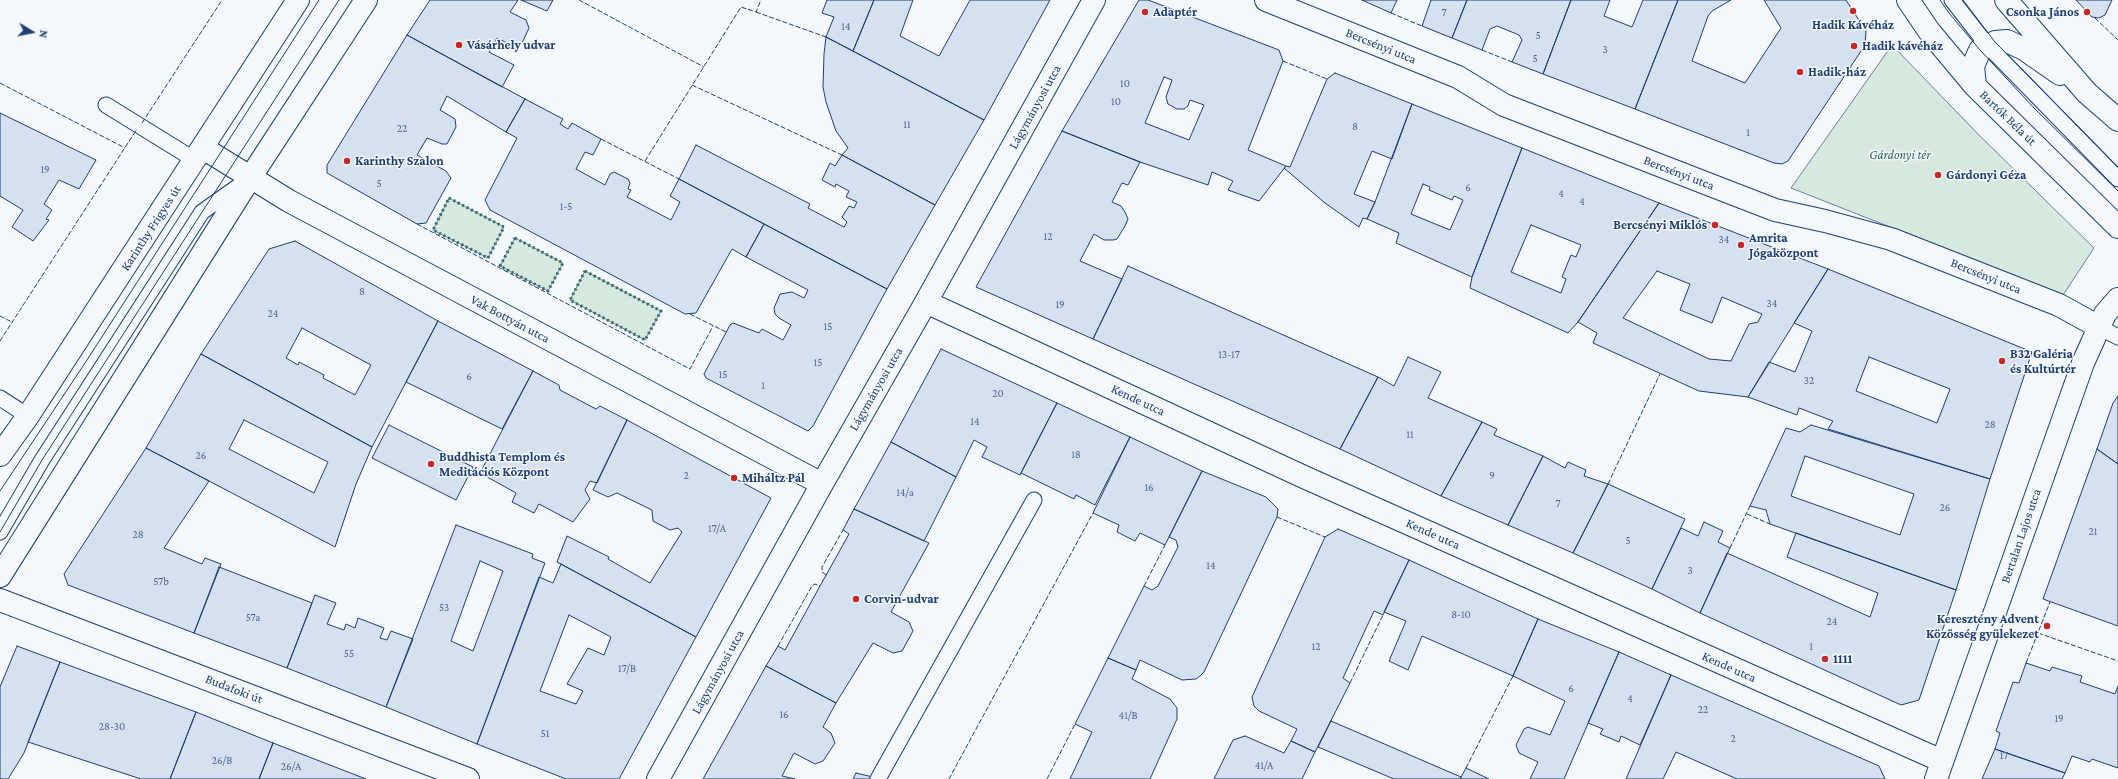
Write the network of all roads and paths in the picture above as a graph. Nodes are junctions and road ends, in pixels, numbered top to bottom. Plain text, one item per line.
1 (298, 0) edge
2 (366, 0) edge
3 (1094, 0) edge
4 (1266, 0) edge
5 (1908, 0) edge
6 (1952, 0) edge
7 (2006, 0) edge
8 (1986, 45) junction
9 (1975, 86) junction
10 (2087, 93) junction
11 (106, 105) dead end
12 (2118, 120) edge
13 (199, 154) junction
14 (250, 178) junction
15 (2118, 179) edge
16 (2118, 227) edge
17 (2118, 299) edge
18 (926, 302) junction
19 (2098, 327) junction
20 (2118, 336) edge
21 (0, 398) edge
22 (28, 416) junction
23 (0, 455) edge
24 (822, 484) junction
25 (1034, 500) dead end
26 (0, 532) edge
27 (0, 576) edge
28 (0, 600) edge
29 (1939, 770) edge
30 (468, 779) edge
31 (658, 779) edge
32 (878, 779) edge

1 - 13 street, Karinthy Frigyes út
2 - 14 street
3 - 18 street, Lágymányosi utca
4 - 19 street, Bercsényi utca
5 - 9 street, Bartók Béla út
6 - 8 lane
7 - 10 street
8 - 9 street
8 - 10 street
8 - 15 lane
9 - 16 street, Bartók Béla út
10 - 12 street
11 - 13 lane
13 - 14 street, Vak Bottyán utca
13 - 22 street, Karinthy Frigyes út
14 - 24 street, Vak Bottyán utca
14 - 26 lane
14 - 27 street
17 - 19 street, Bertalan Lajos utca
18 - 24 street, Lágymányosi utca
18 - 29 street, Kende utca
19 - 20 lane
19 - 29 street, Bertalan Lajos utca
21 - 22 lane
22 - 23 street, Karinthy Frigyes út
24 - 31 street, Lágymányosi utca
25 - 32 lane
28 - 30 street, Budafoki út

